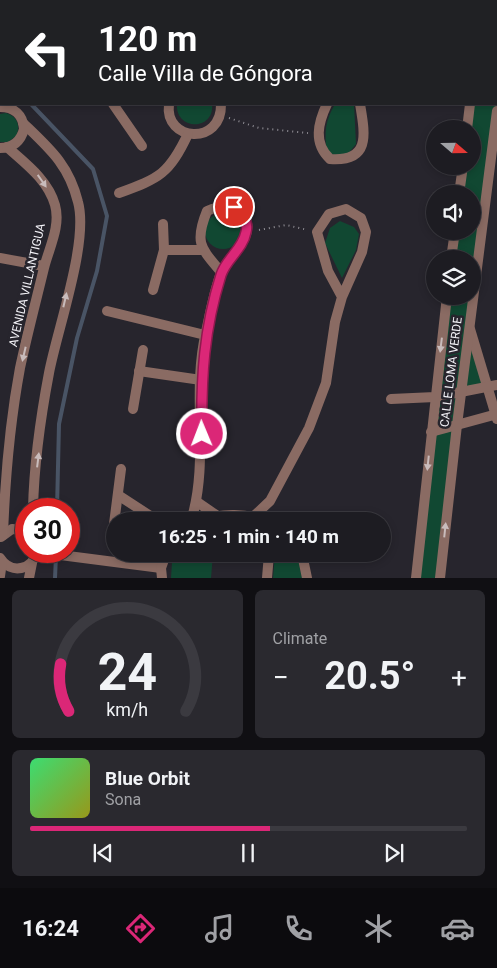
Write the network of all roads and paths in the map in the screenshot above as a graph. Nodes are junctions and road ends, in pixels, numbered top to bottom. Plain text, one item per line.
1 (114, 105) edge
2 (169, 105) edge
3 (221, 105) edge
4 (327, 105) edge
5 (360, 105) edge
6 (470, 105) edge
7 (18, 106) edge
8 (0, 108) edge
9 (497, 111) edge
10 (220, 116) junction
11 (468, 120) edge
12 (23, 123) junction
13 (188, 134) junction
14 (319, 134) junction
15 (142, 146) dead end
16 (4, 148) edge
17 (119, 193) dead end
18 (163, 224) dead end
19 (247, 232) junction
20 (317, 232) junction
21 (164, 250) junction
22 (203, 250) junction
23 (0, 258) edge
24 (44, 266) junction
25 (222, 272) junction
26 (153, 290) dead end
27 (342, 297) junction
28 (446, 305) edge
29 (107, 311) dead end
30 (469, 325) junction
31 (205, 335) junction
32 (143, 350) dead end
33 (139, 370) junction
34 (201, 380) junction
35 (493, 386) edge
36 (461, 392) junction
37 (434, 397) junction
38 (391, 399) dead end
39 (133, 410) dead end
40 (497, 416) edge
41 (456, 425) junction
42 (431, 432) junction
43 (121, 469) dead end
44 (118, 495) junction
45 (35, 498) edge
46 (270, 501) junction
47 (197, 502) junction
48 (116, 512) edge
49 (144, 512) edge
50 (194, 512) edge
51 (212, 512) edge
52 (258, 512) edge
53 (270, 512) edge
54 (15, 529) edge
55 (1, 537) edge
56 (80, 559) edge
57 (1, 560) edge
58 (268, 562) edge
59 (304, 562) edge
60 (32, 563) joint
61 (162, 573) edge
62 (0, 576) edge
63 (29, 578) edge
64 (267, 578) edge
65 (307, 578) edge
66 (416, 578) edge
67 (440, 578) edge

1 - 15 street
2 - 13 street
3 - 10 street
4 - 14 street
5 - 14 street
6 - 11 street
7 - 8 street
7 - 12 street
9 - 30 street, CALLE LOMA VERDE
10 - 13 street
10 - 14 path
12 - 16 street
45 -> 12 street
13 - 17 street
16 -> 24 street, AVENIDA VILLANTIGUA
18 - 21 street
19 - 20 path
19 - 22 street
19 - 25 street
20 - 27 street
20 - 27 street
21 - 22 street
21 - 26 street
22 - 25 street
23 - 24 street
24 -> 55 street, AVENIDA VILLANTIGUA
25 - 31 street
27 - 46 street
28 -> 37 street, CALLE LOMA VERDE
29 - 31 street
30 - 35 street
30 - 36 street, CALLE LOMA VERDE
31 - 34 street
32 - 33 street
33 - 34 street
33 - 39 street
34 - 47 street
35 - 36 street
35 - 40 street
36 - 37 street
36 - 41 street, CALLE LOMA VERDE
37 - 38 street
37 - 42 street, CALLE LOMA VERDE
40 - 41 street
41 - 42 street
67 -> 41 street, CALLE LOMA VERDE
42 -> 66 street, CALLE LOMA VERDE
43 - 44 street
44 - 48 street
44 - 49 street
46 - 52 street
46 - 53 street
47 - 50 street
47 - 51 street
54 - 55 street
56 - 61 street
57 - 60 street
57 - 62 street
58 - 64 street
59 - 65 street
60 - 63 street

